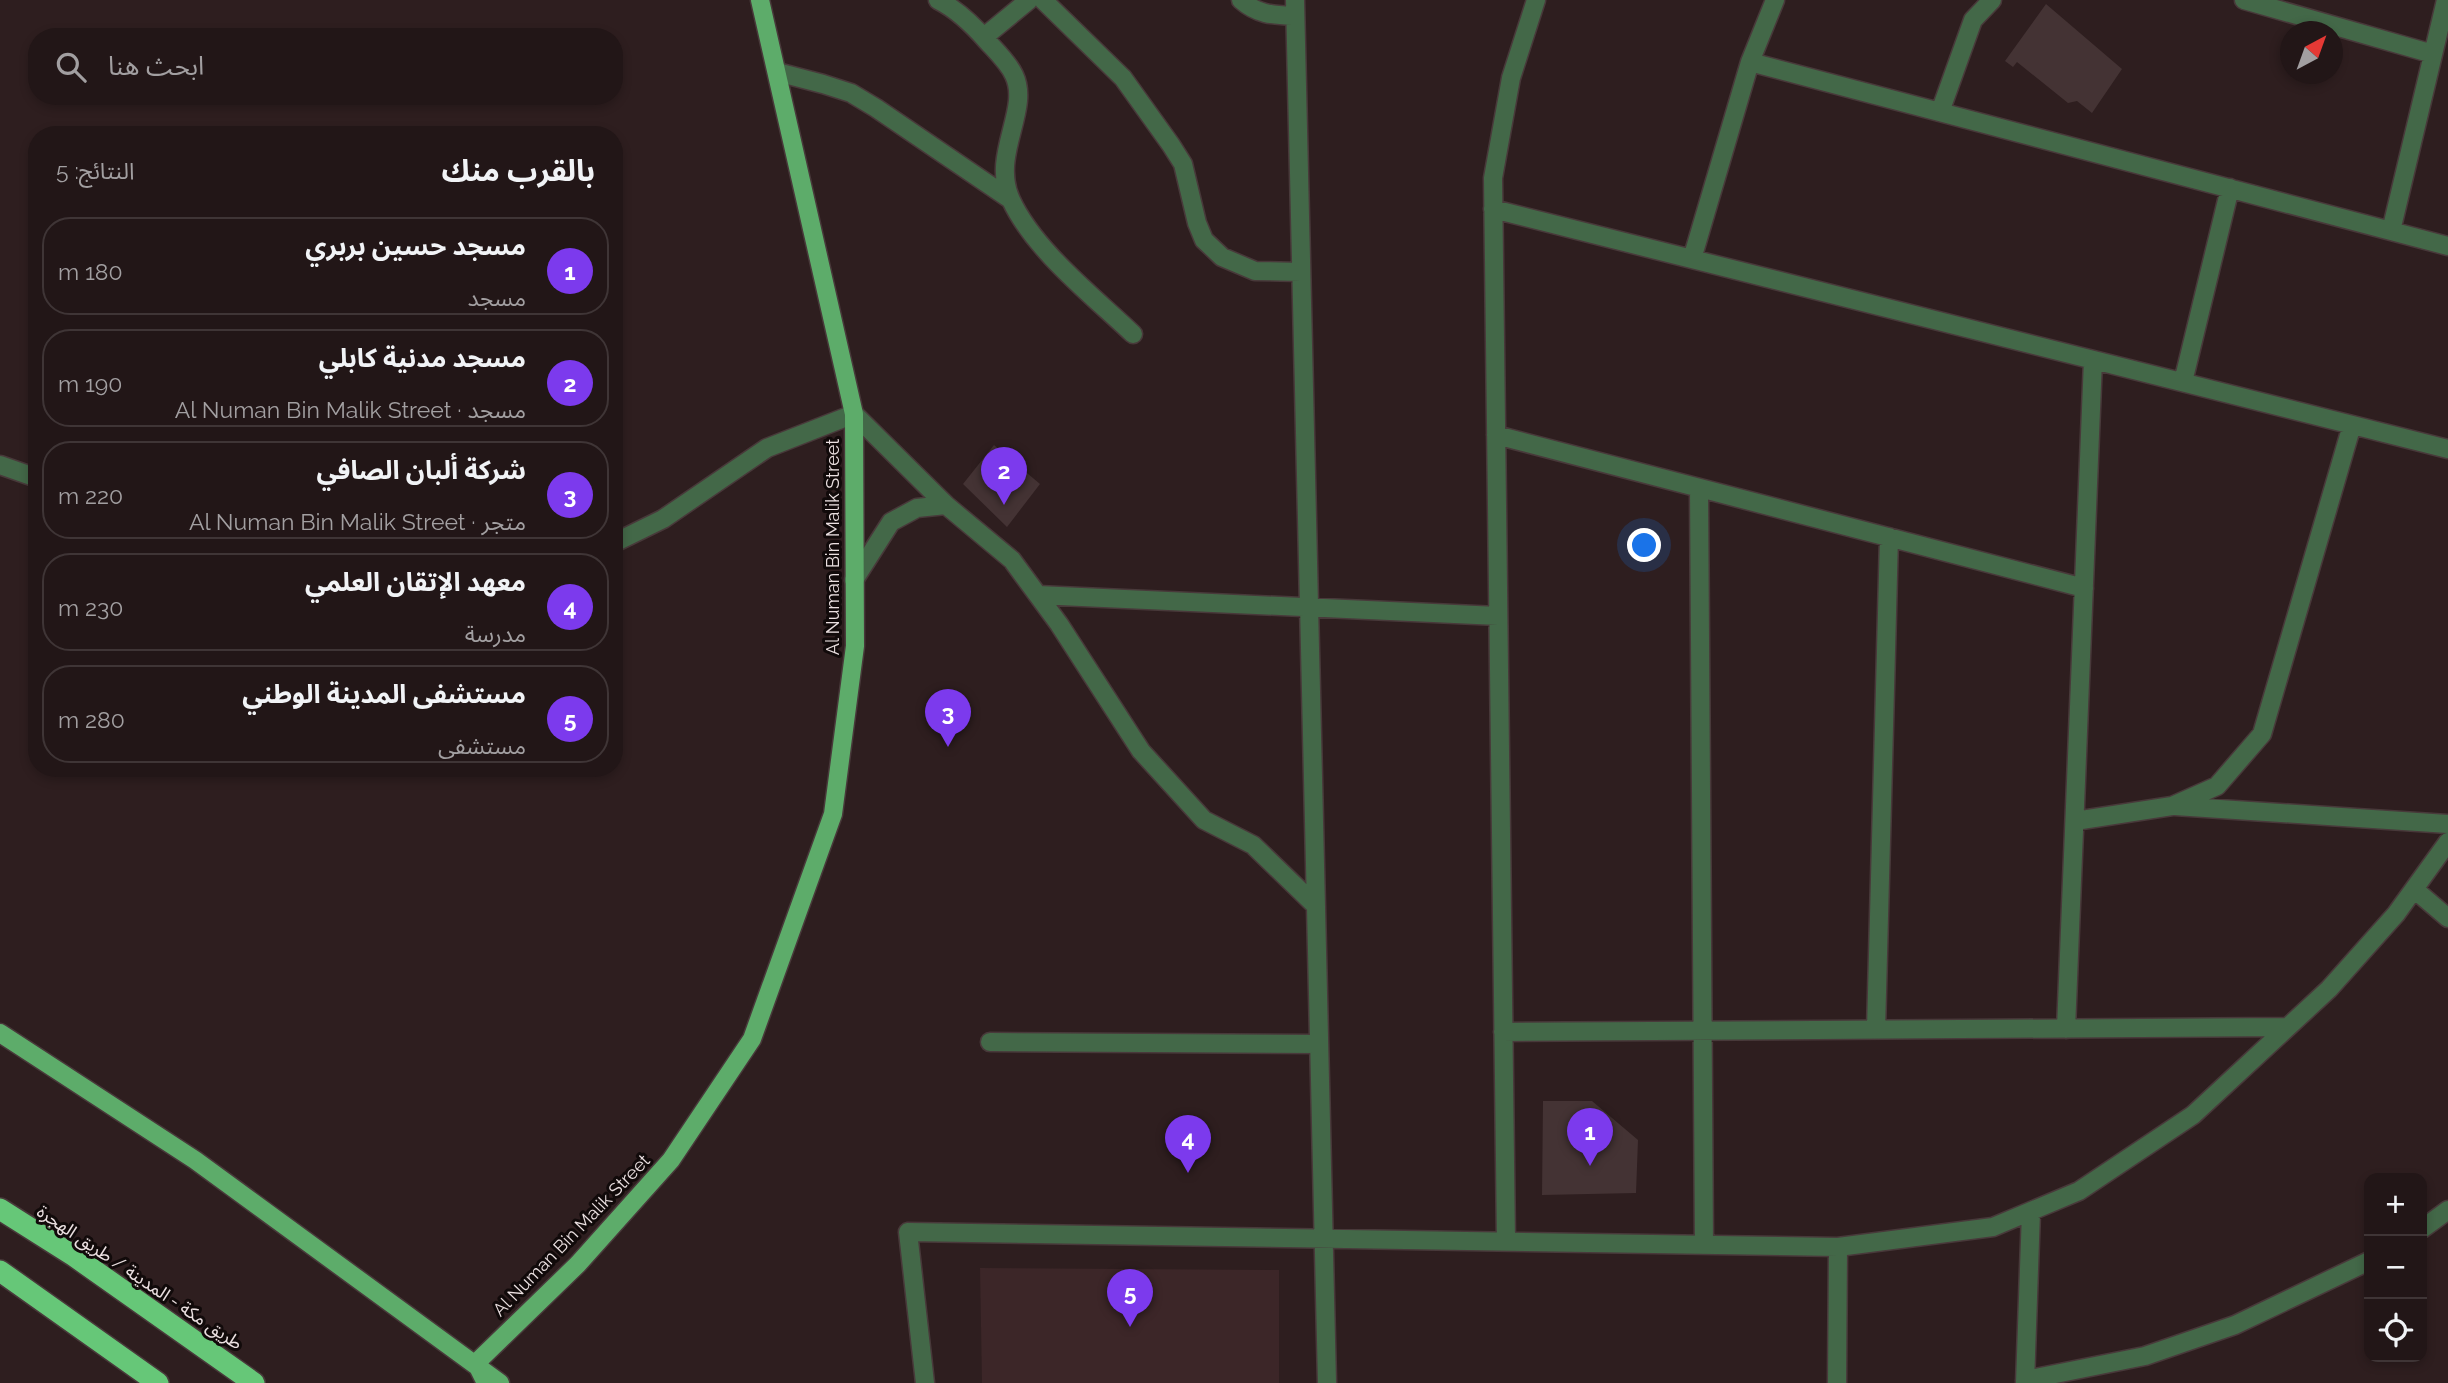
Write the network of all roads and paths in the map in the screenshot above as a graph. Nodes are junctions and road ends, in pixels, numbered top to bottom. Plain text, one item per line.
1 (761, 0) edge
2 (938, 0) edge
3 (1029, 0) edge
4 (1042, 0) edge
5 (1241, 0) edge
6 (1536, 0) edge
7 (1775, 0) edge
8 (1992, 0) edge
9 (2244, 0) edge
10 (2446, 0) edge
11 (1295, 8) edge
12 (984, 37) junction
13 (2433, 54) junction
14 (1750, 62) junction
15 (777, 72) junction
16 (1940, 112) junction
17 (2230, 188) junction
18 (1010, 199) junction
19 (1493, 209) junction
20 (2391, 231) junction
21 (2448, 246) edge
22 (1692, 259) junction
23 (1301, 272) junction
24 (1133, 334) dead end
25 (2093, 360) junction
26 (2183, 382) junction
27 (853, 414) junction
28 (2352, 425) junction
29 (1496, 435) junction
30 (2448, 449) edge
31 (0, 466) edge
32 (28, 475) edge
33 (1699, 488) junction
34 (946, 505) junction
35 (1889, 537) junction
36 (623, 538) edge
37 (854, 580) junction
38 (2084, 588) junction
39 (1038, 596) junction
40 (1309, 608) junction
41 (1498, 616) junction
42 (2172, 806) junction
43 (2075, 821) junction
44 (2448, 824) edge
45 (2448, 842) edge
46 (2414, 889) junction
47 (1316, 906) junction
48 (2448, 918) edge
49 (2287, 1027) junction
50 (2066, 1029) junction
51 (1876, 1030) junction
52 (1702, 1031) junction
53 (1503, 1032) junction
54 (0, 1033) edge
55 (990, 1042) dead end
56 (1319, 1044) junction
57 (0, 1209) edge
58 (2448, 1210) edge
59 (2031, 1212) junction
60 (2427, 1225) edge
61 (1324, 1239) junction
62 (1506, 1241) junction
63 (1704, 1245) junction
64 (1838, 1247) junction
65 (2364, 1263) edge
66 (0, 1271) edge
67 (475, 1363) junction
68 (496, 1382) edge
69 (2025, 1382) edge
70 (158, 1383) edge
71 (254, 1383) edge
72 (925, 1383) edge
73 (1327, 1383) edge
74 (1837, 1383) edge

1 - 15 main road, Al Numan Bin Malik Street
2 - 12 street
3 - 12 street
4 - 23 street
5 - 11 street
6 - 19 street
7 - 14 street
8 - 16 street
9 - 13 street
10 - 13 street
11 - 23 street
12 - 18 street
13 - 20 street
14 - 16 street
14 - 22 street
15 - 18 street
15 - 27 main road, Al Numan Bin Malik Street
16 - 17 street
17 - 20 street
17 - 26 street
18 - 24 street
19 - 22 street
19 - 29 street
20 - 21 street
22 - 25 street
23 - 40 street
25 - 26 street
25 - 38 street
26 - 28 street
27 - 34 street
27 - 36 street
27 - 37 main road, Al Numan Bin Malik Street
28 - 30 street
28 - 42 street
29 - 33 street
29 - 41 street
31 - 32 street
33 - 35 street
33 - 52 street
34 - 37 street
34 - 39 street
35 - 38 street
35 - 51 street
37 - 67 main road, Al Numan Bin Malik Street
38 - 43 street
39 - 40 street
39 - 47 street
40 - 41 street
40 - 47 street
41 - 53 street
42 - 43 street
42 - 44 street
43 - 50 street
45 - 46 street
46 - 48 street
46 - 49 street
47 - 56 street
49 - 50 street
49 - 59 street
50 - 51 street
51 - 52 street
52 - 53 street
52 - 63 street
53 - 62 street
54 - 67 main road
55 - 56 street
56 - 61 street
57 - 71 highway, طريق مكة - المدينة / طريق الهجرة
58 - 60 street
59 - 64 street
59 - 69 street
61 - 62 street
61 - 72 street
61 - 73 street
62 - 63 street
63 - 64 street
64 - 74 street
65 - 69 street
66 - 70 highway
67 - 68 main road

